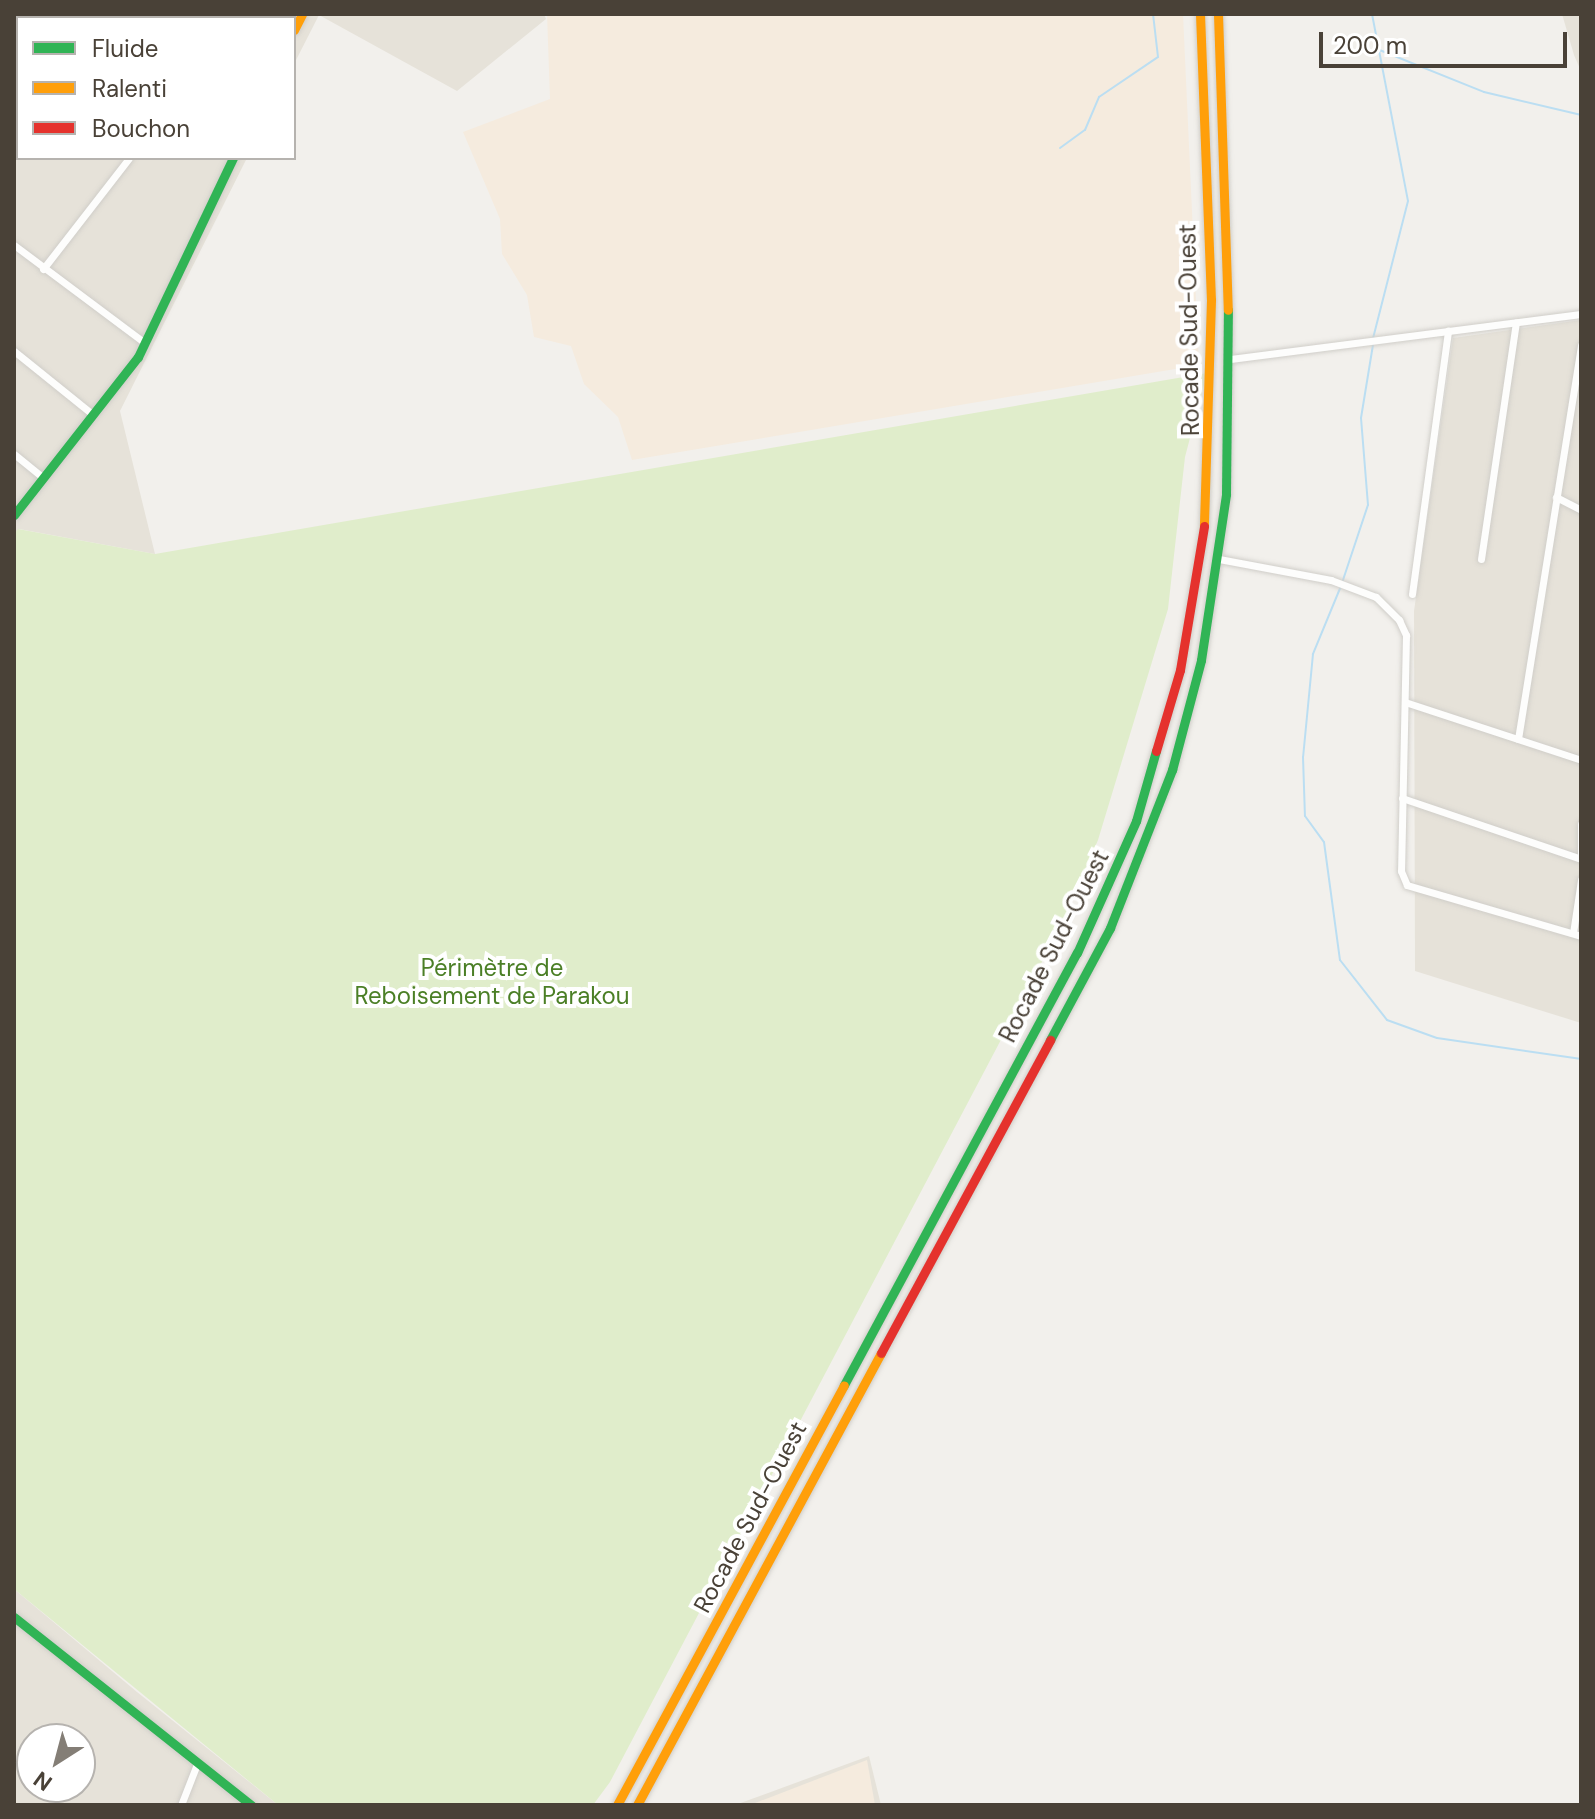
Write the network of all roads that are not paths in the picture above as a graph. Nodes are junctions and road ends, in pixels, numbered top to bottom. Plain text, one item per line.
1 (1200, 14) edge
2 (1218, 14) edge
3 (127, 160) edge
4 (232, 160) edge
5 (14, 245) edge
6 (43, 269) junction
7 (1581, 314) edge
8 (1516, 323) junction
9 (1448, 330) junction
10 (145, 343) junction
11 (1581, 345) edge
12 (14, 351) edge
13 (1230, 359) junction
14 (92, 414) junction
15 (14, 454) edge
16 (42, 477) junction
17 (1556, 497) junction
18 (1581, 510) edge
19 (14, 515) edge
20 (1219, 559) junction
21 (1481, 559) dead end
22 (1412, 594) dead end
23 (1405, 702) junction
24 (1518, 739) junction
25 (1581, 760) edge
26 (1402, 798) junction
27 (1581, 824) edge
28 (1581, 859) edge
29 (1581, 880) edge
30 (1577, 935) edge
31 (14, 1617) edge
32 (197, 1764) junction
33 (248, 1804) edge
34 (181, 1805) edge
35 (617, 1805) edge
36 (637, 1805) edge

1 - 35 main road, Rocade Sud-Ouest
2 - 13 main road, Rocade Sud-Ouest
3 - 6 street
4 - 10 main road
5 - 6 street
6 - 10 street
7 - 8 street
8 - 9 street
8 - 21 street
9 - 13 street
9 - 22 street
10 - 14 main road
11 - 17 street
12 - 14 street
13 - 20 main road, Rocade Sud-Ouest
14 - 16 main road
15 - 16 street
16 - 19 main road
17 - 18 street
17 - 24 street
20 - 23 street
20 - 36 main road, Rocade Sud-Ouest
23 - 24 street
23 - 26 street
24 - 25 street
26 - 28 street
26 - 30 street
27 - 28 street
29 - 30 street
31 - 32 main road
32 - 33 main road
32 - 34 street

